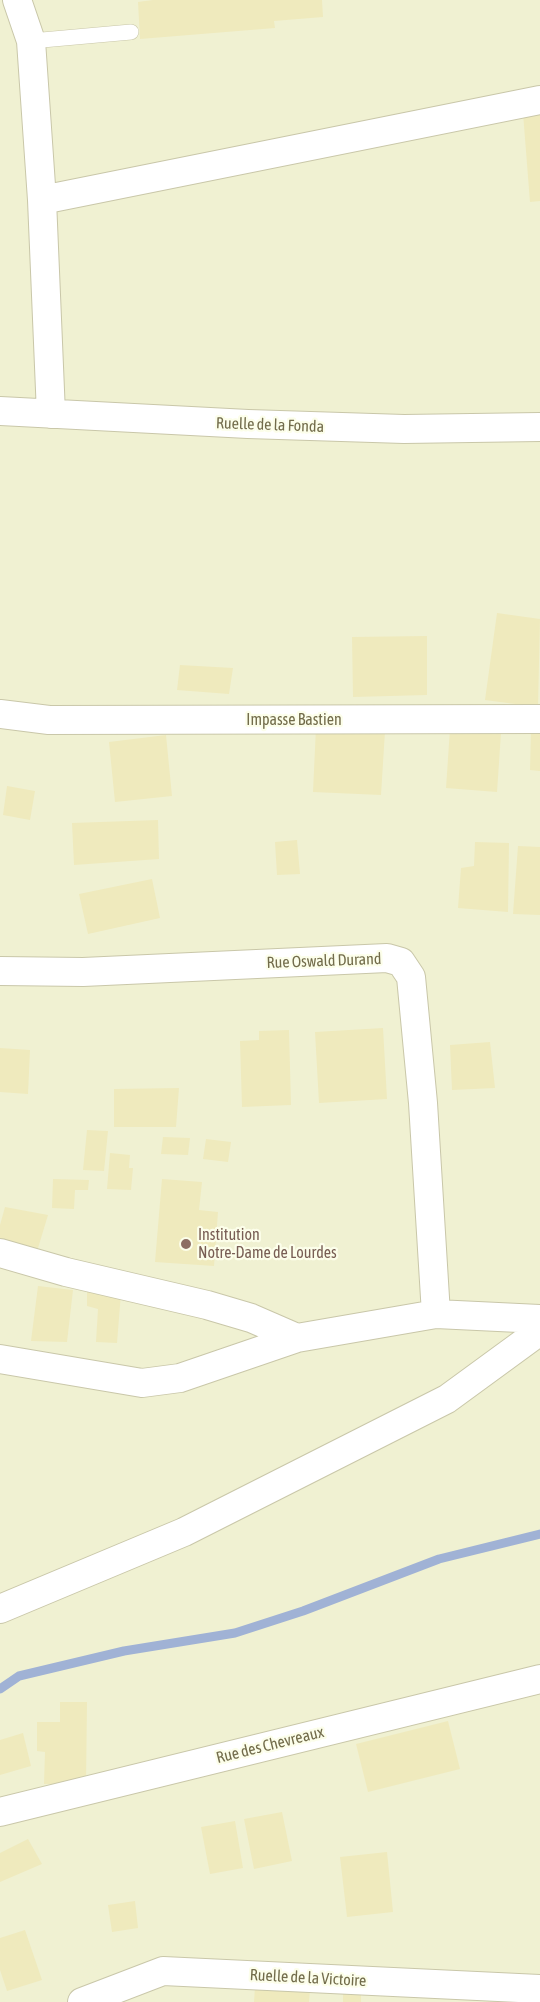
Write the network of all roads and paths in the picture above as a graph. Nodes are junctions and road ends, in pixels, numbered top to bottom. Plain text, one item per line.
1 (17, 0) edge
2 (131, 32) dead end
3 (31, 41) junction
4 (540, 100) edge
5 (42, 200) junction
6 (0, 411) edge
7 (51, 414) junction
8 (540, 427) edge
9 (0, 714) edge
10 (540, 719) edge
11 (0, 971) edge
12 (0, 1253) edge
13 (436, 1314) junction
14 (540, 1319) edge
15 (540, 1331) edge
16 (297, 1338) junction
17 (0, 1359) edge
18 (0, 1609) edge
19 (540, 1679) edge
20 (0, 1812) edge
21 (540, 1989) edge
22 (82, 2002) edge

1 - 3 street
2 - 3 lane
3 - 5 street
4 - 5 street
5 - 7 street
6 - 7 street, Ruelle de la Fonda
7 - 8 street, Ruelle de la Fonda
9 - 10 street, Impasse Bastien
11 - 13 street, Rue Oswald Durand
12 - 16 street
13 - 14 street
13 - 16 street
15 - 18 street
16 - 17 street
19 - 20 street, Rue des Chevreaux
21 - 22 street, Ruelle de la Victoire

